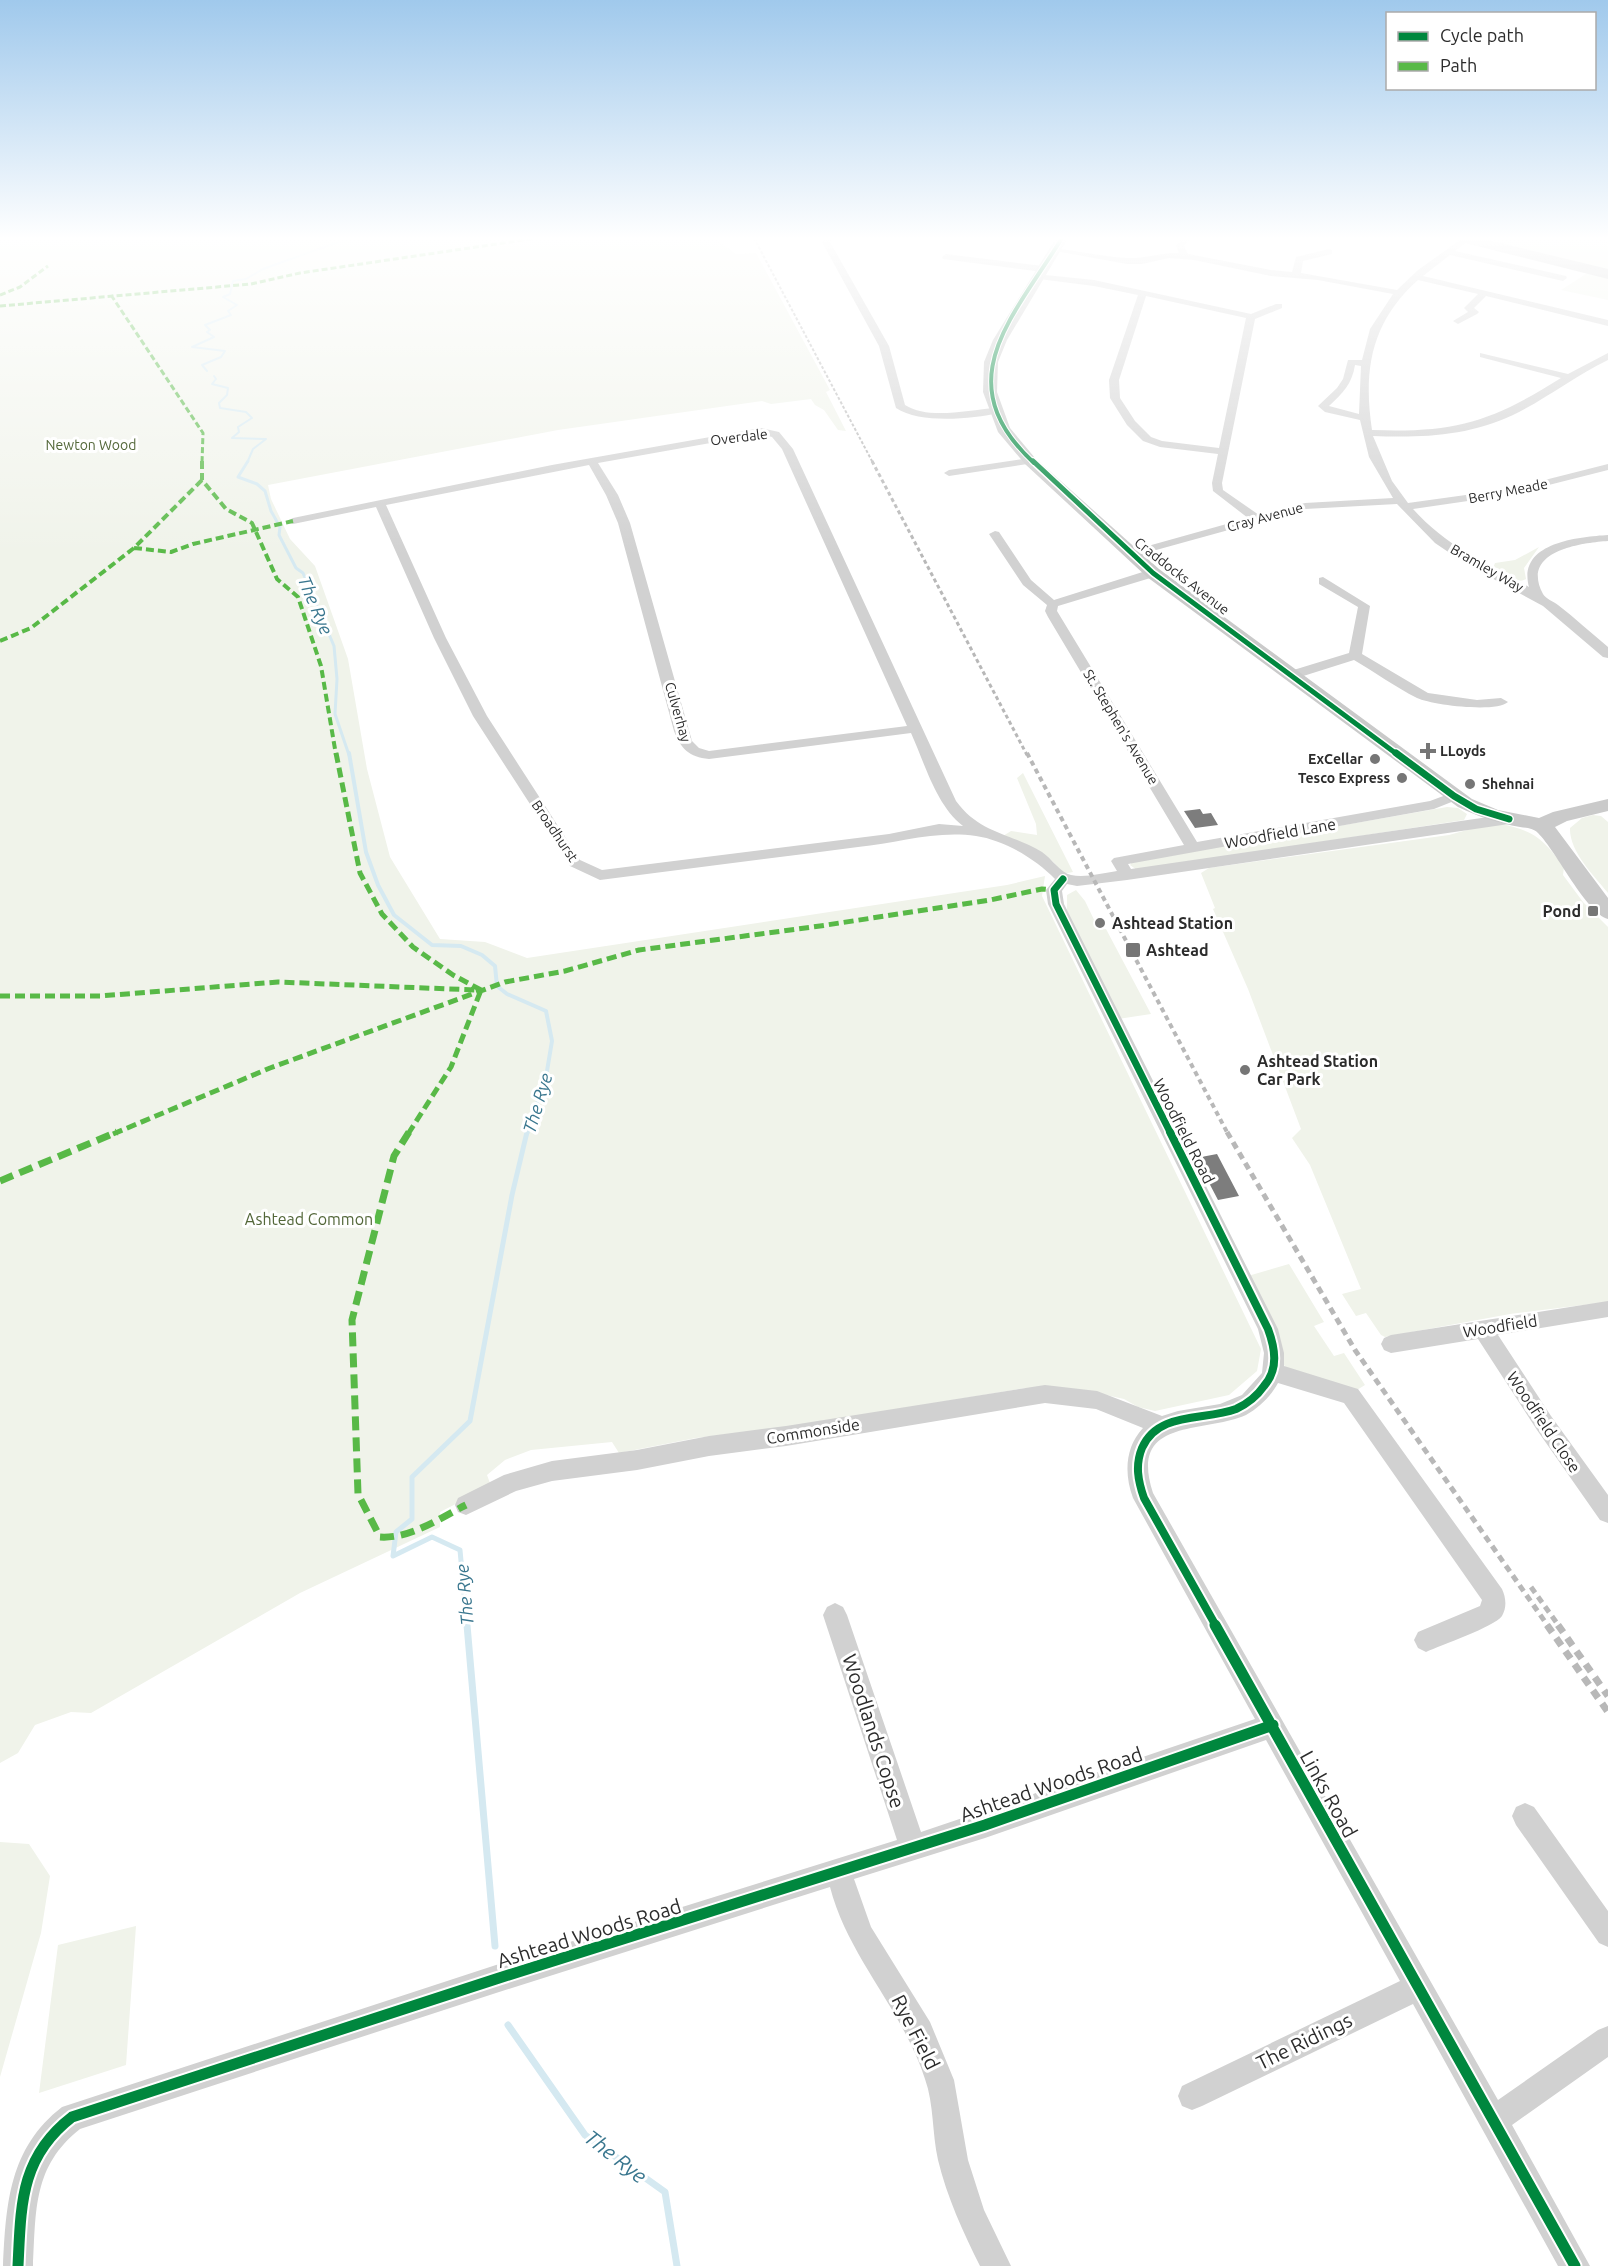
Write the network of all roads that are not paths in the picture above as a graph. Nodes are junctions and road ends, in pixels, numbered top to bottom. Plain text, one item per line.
1 (883, 344) edge
2 (999, 344) edge
3 (1126, 344) edge
4 (1245, 344) edge
5 (1370, 344) edge
6 (1484, 355) dead end
7 (1608, 356) edge
8 (1366, 363) junction
9 (1568, 377) junction
10 (995, 411) junction
11 (1363, 418) junction
12 (1367, 433) junction
13 (1223, 452) junction
14 (592, 460) junction
15 (1030, 461) junction
16 (1608, 467) edge
17 (949, 473) dead end
18 (380, 504) junction
19 (1403, 504) junction
20 (1257, 519) junction
21 (293, 521) dead end
22 (995, 534) dead end
23 (1608, 538) edge
24 (1134, 553) junction
25 (1153, 573) junction
26 (1323, 581) dead end
27 (1537, 596) junction
28 (1053, 604) junction
29 (1608, 654) edge
30 (1355, 655) junction
31 (1292, 675) junction
32 (1501, 702) dead end
33 (914, 729) junction
34 (1454, 796) junction
35 (1608, 805) edge
36 (1476, 809) junction
37 (954, 810) junction
38 (1509, 819) junction
39 (1466, 825) junction
40 (1542, 825) junction
41 (939, 830) junction
42 (980, 832) junction
43 (1193, 848) junction
44 (1127, 875) junction
45 (1063, 879) junction
46 (1608, 912) edge
47 (1608, 1308) edge
48 (1483, 1329) junction
49 (1391, 1344) dead end
50 (1273, 1372) junction
51 (1161, 1425) junction
52 (466, 1505) dead end
53 (1608, 1514) edge
54 (835, 1615) dead end
55 (1426, 1640) dead end
56 (1273, 1725) junction
57 (1526, 1816) dead end
58 (912, 1848) junction
59 (839, 1872) junction
60 (1608, 1934) edge
61 (1417, 1987) junction
62 (1608, 2040) edge
63 (1192, 2096) dead end
64 (1492, 2121) junction
65 (18, 2266) edge
66 (996, 2266) edge
67 (1575, 2266) edge

1 - 10 street
2 - 10 street, Craddocks Avenue
3 - 13 street
4 - 13 street
5 - 8 street, Bramley Way
6 - 9 street
7 - 9 street
8 - 11 street, Bramley Way
8 - 11 street
9 - 12 street
10 - 15 street, Craddocks Avenue
11 - 12 street, Bramley Way
12 - 19 street, Bramley Way
13 - 20 street
14 - 18 street, Overdale
14 - 33 street, Overdale
14 - 33 street, Culverhay
15 - 17 street
15 - 24 street, Craddocks Avenue
16 - 19 street, Berry Meade
18 - 21 street, Overdale
18 - 41 street, Broadhurst
19 - 20 street, Cray Avenue
19 - 27 street, Bramley Way
20 - 24 street, Cray Avenue
22 - 28 street
23 - 27 street
24 - 25 street, Craddocks Avenue
25 - 28 street
25 - 31 street, Craddocks Avenue
26 - 30 street
27 - 29 street, Bramley Way
28 - 43 street, St. Stephen's Avenue
30 - 31 street
30 - 32 street
31 - 34 street, Craddocks Avenue
33 - 37 street, Overdale
34 - 36 street, Craddocks Avenue
34 - 43 street, Woodfield Lane
35 - 40 street
36 - 38 street, Craddocks Avenue
36 - 39 street
37 - 41 street
37 - 42 street, Overdale
38 - 39 street, Woodfield Lane
38 - 40 street, Woodfield Lane
39 - 44 street, Woodfield Lane
40 - 46 street
41 - 42 street, Broadhurst
42 - 45 street, Broadhurst
43 - 44 street, Woodfield Lane
44 - 45 street, Woodfield Lane
45 - 50 street, Woodfield Road
47 - 48 street, Woodfield
48 - 49 street, Woodfield
48 - 53 street, Woodfield Close
50 - 51 street
50 - 55 street
51 - 52 street, Commonside
51 - 56 street, Links Road
54 - 58 street, Woodlands Copse
56 - 58 street, Ashtead Woods Road
56 - 61 street, Links Road
57 - 60 street
58 - 59 street, Ashtead Woods Road
59 - 65 street, Ashtead Woods Road
59 - 66 street, Rye Field
61 - 63 street, The Ridings
61 - 64 street, Links Road
62 - 64 street
64 - 67 street, Links Road

